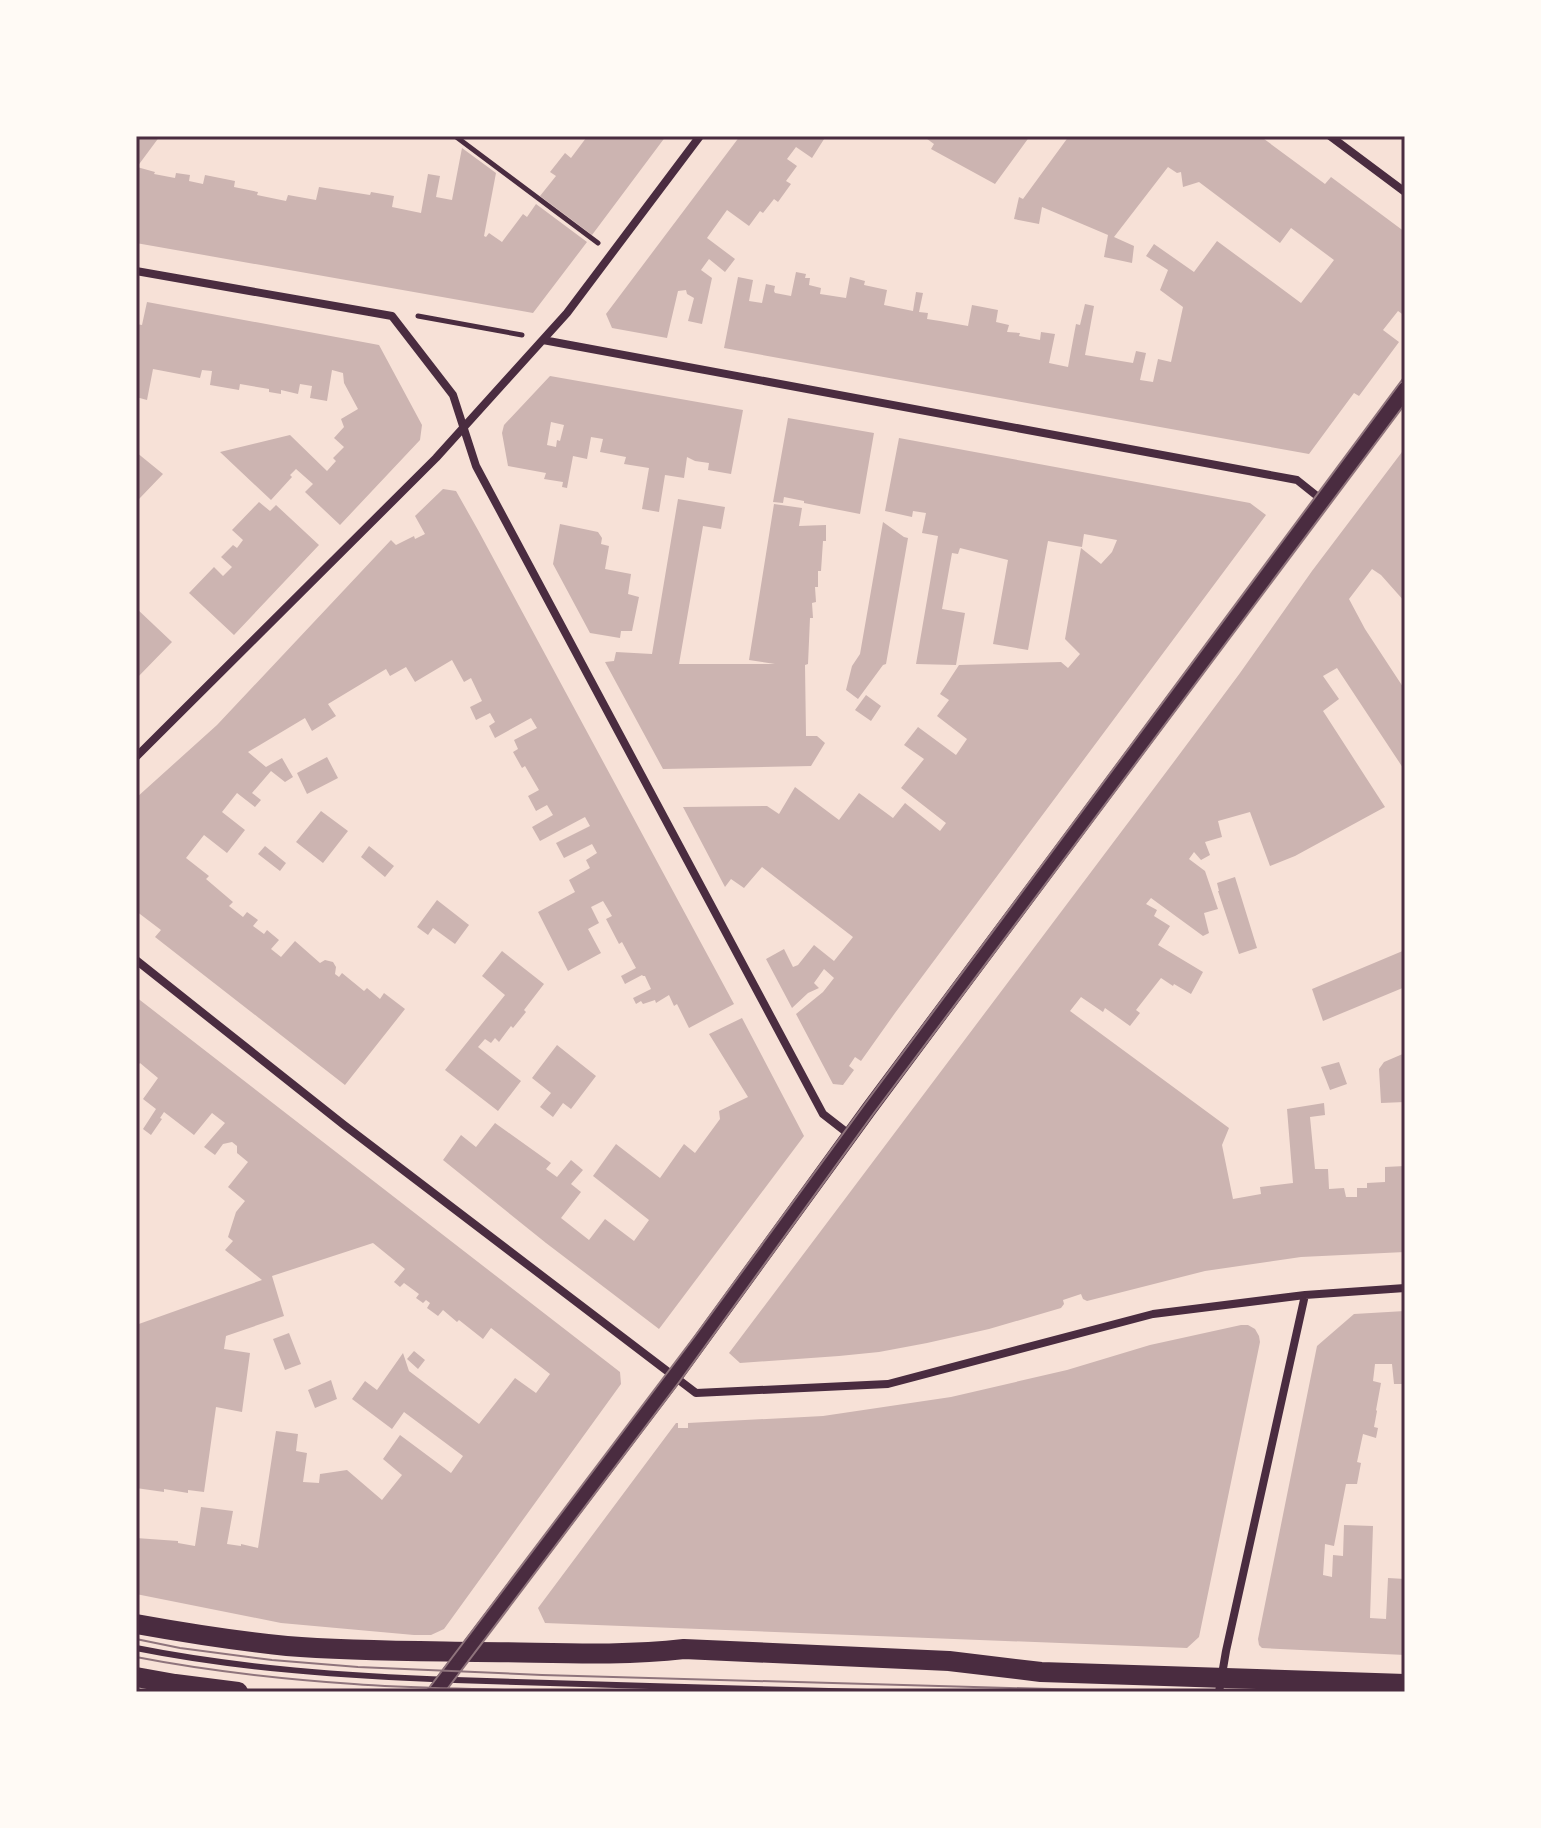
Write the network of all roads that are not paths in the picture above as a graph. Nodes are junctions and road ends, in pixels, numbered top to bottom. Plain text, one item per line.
1 (700, 136) edge
2 (1330, 136) edge
3 (1405, 192) edge
4 (136, 271) edge
5 (543, 340) junction
6 (1405, 390) edge
7 (464, 428) junction
8 (1322, 500) junction
9 (136, 757) edge
10 (136, 960) edge
11 (850, 1135) junction
12 (1405, 1288) edge
13 (1305, 1295) junction
14 (675, 1376) junction
15 (136, 1624) edge
16 (136, 1648) edge
17 (466, 1652) junction
18 (136, 1677) edge
19 (1405, 1684) edge
20 (1220, 1685) edge
21 (440, 1686) edge
22 (238, 1692) edge
23 (867, 1692) edge

1 - 5 street
2 - 3 street
4 - 7 street
5 - 7 street
5 - 8 street
6 - 8 main road
7 - 9 street
7 - 11 street
8 - 11 main road
10 - 14 street
11 - 14 main road
12 - 13 street
13 - 14 street
13 - 20 street
14 - 17 main road
15 - 17 main road
16 - 21 lane
17 - 20 main road
17 - 21 main road
18 - 22 main road
19 - 20 main road
21 - 23 lane

